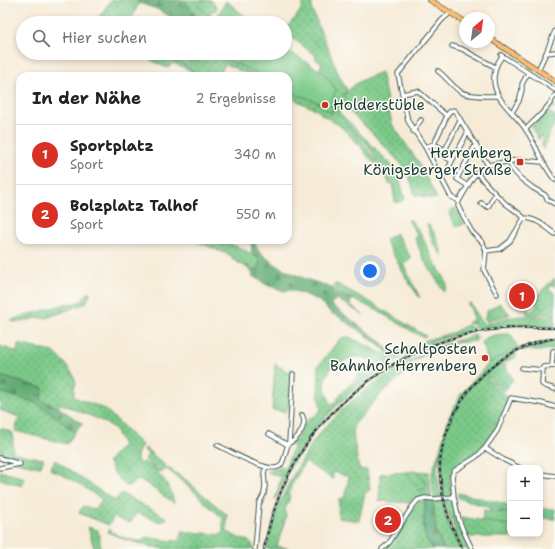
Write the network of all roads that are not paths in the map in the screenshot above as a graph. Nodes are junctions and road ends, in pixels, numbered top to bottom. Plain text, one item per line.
1 (430, 0) edge
2 (450, 13) junction
3 (459, 18) edge
4 (555, 31) edge
5 (495, 42) edge
6 (452, 46) dead end
7 (555, 52) edge
8 (546, 53) junction
9 (495, 67) junction
10 (538, 70) junction
11 (438, 71) dead end
12 (528, 73) junction
13 (555, 81) edge
14 (555, 90) edge
15 (402, 94) junction
16 (555, 95) edge
17 (499, 96) junction
18 (550, 104) junction
19 (555, 104) edge
20 (512, 112) junction
21 (447, 116) junction
22 (421, 120) dead end
23 (460, 120) junction
24 (526, 129) junction
25 (414, 131) junction
26 (468, 132) junction
27 (434, 144) junction
28 (476, 144) junction
29 (425, 147) junction
30 (445, 150) junction
31 (452, 161) junction
32 (508, 161) junction
33 (542, 162) junction
34 (488, 165) junction
35 (460, 173) junction
36 (477, 173) junction
37 (555, 180) edge
38 (468, 186) junction
39 (495, 194) junction
40 (460, 201) junction
41 (481, 203) dead end
42 (555, 204) edge
43 (524, 218) junction
44 (555, 234) edge
45 (486, 251) junction
46 (497, 294) dead end
47 (555, 351) edge
48 (553, 366) edge
49 (522, 368) dead end
50 (543, 370) junction
51 (293, 374) dead end
52 (555, 389) edge
53 (555, 407) edge
54 (302, 415) dead end
55 (269, 434) dead end
56 (289, 443) junction
57 (217, 445) dead end
58 (485, 448) junction
59 (0, 458) edge
60 (514, 465) edge
61 (266, 467) junction
62 (0, 468) edge
63 (543, 474) edge
64 (555, 476) edge
65 (454, 497) junction
66 (255, 549) edge
67 (382, 549) edge
68 (472, 549) edge

1 - 2 main road
2 - 3 main road
2 - 15 street
4 - 8 street
5 - 10 main road
6 - 9 street
7 - 8 street
8 - 10 street
9 - 12 street
9 - 17 street
10 - 13 main road
11 - 17 street
12 - 14 street
12 - 20 street
15 - 21 street
15 - 25 street
16 - 18 street
17 - 20 street
18 - 19 street
18 - 24 street
20 - 24 street
21 - 23 street
21 - 27 street
22 - 25 street
23 - 26 street
23 - 30 street
24 - 33 street
25 - 29 street
26 - 28 street
26 - 31 street
27 - 29 street
27 - 30 street
28 - 34 street
28 - 35 street
29 - 40 street
30 - 31 street
31 - 35 street
32 - 33 street
32 - 34 street
32 - 42 street
33 - 37 street
34 - 36 street
35 - 38 street
36 - 38 street
36 - 39 street
38 - 40 street
39 - 41 street
39 - 43 street
40 - 45 street
43 - 44 street
43 - 45 street
45 - 46 street
47 - 48 street
48 - 50 street
49 - 50 street
50 - 52 street
51 - 56 street
53 - 58 street
54 - 56 street
55 - 56 street
56 - 61 street
57 - 61 street
58 - 60 street
58 - 65 street
59 - 62 street
61 - 66 street
63 - 64 street
65 - 67 street
65 - 68 street

